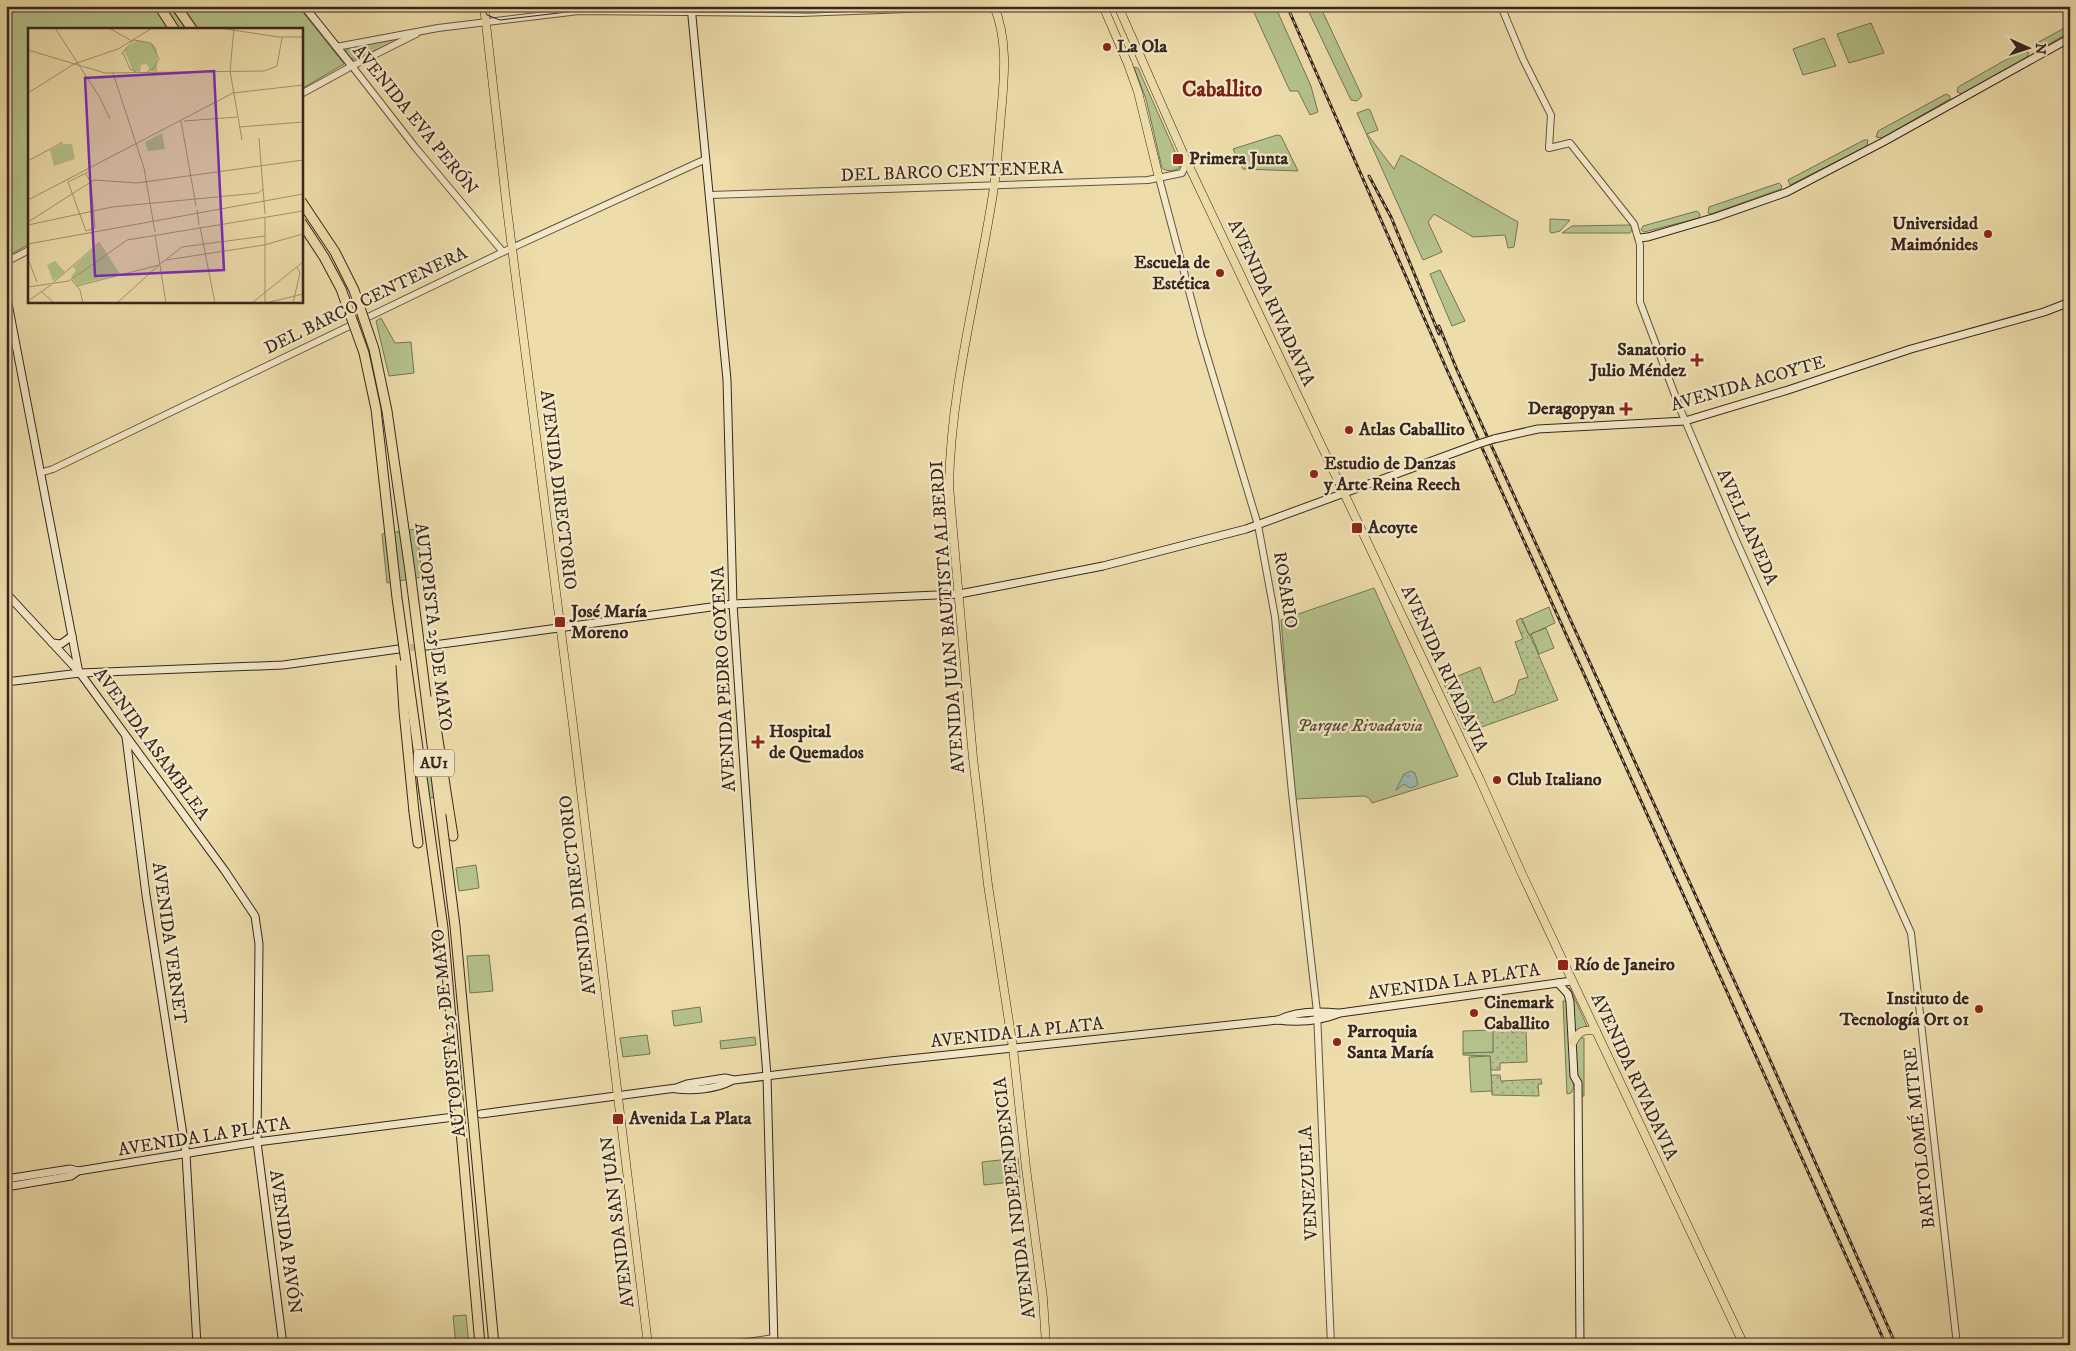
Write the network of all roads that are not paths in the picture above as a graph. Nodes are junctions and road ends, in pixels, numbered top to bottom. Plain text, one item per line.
1 (159, 6) edge
2 (176, 6) edge
3 (304, 6) edge
4 (484, 6) edge
5 (987, 6) edge
6 (994, 6) edge
7 (1103, 6) edge
8 (1118, 6) edge
9 (1501, 6) edge
10 (691, 9) edge
11 (486, 22) junction
12 (173, 28) edge
13 (191, 28) edge
14 (424, 30) junction
15 (2070, 38) edge
16 (336, 47) junction
17 (352, 66) junction
18 (302, 93) edge
19 (706, 159) junction
20 (1187, 162) junction
21 (1159, 178) junction
22 (994, 185) junction
23 (710, 195) junction
24 (302, 204) edge
25 (302, 224) edge
26 (1639, 238) junction
27 (512, 248) junction
28 (28, 251) edge
29 (503, 252) junction
30 (6, 262) edge
31 (6, 292) edge
32 (2070, 302) edge
33 (2070, 307) edge
34 (2044, 312) junction
35 (1685, 421) junction
36 (40, 473) junction
37 (1344, 494) junction
38 (1258, 525) junction
39 (410, 571) junction
40 (6, 593) edge
41 (959, 594) junction
42 (398, 598) junction
43 (733, 604) junction
44 (560, 627) junction
45 (72, 636) junction
46 (52, 643) junction
47 (427, 646) tunnel mouth
48 (399, 650) tunnel mouth
49 (80, 673) junction
50 (6, 682) edge
51 (126, 736) junction
52 (453, 836) dead end
53 (418, 842) dead end
54 (1909, 928) joint
55 (1572, 981) junction
56 (1558, 983) junction
57 (1317, 1016) junction
58 (1596, 1031) junction
59 (1573, 1042) junction
60 (1013, 1048) junction
61 (767, 1076) junction
62 (719, 1079) junction
63 (731, 1081) junction
64 (676, 1088) junction
65 (700, 1089) junction
66 (618, 1096) junction
67 (481, 1114) dead end
68 (454, 1117) dead end
69 (257, 1142) junction
70 (186, 1154) junction
71 (78, 1171) junction
72 (6, 1179) edge
73 (6, 1187) edge
74 (772, 1340) edge
75 (197, 1345) edge
76 (283, 1345) edge
77 (480, 1345) edge
78 (494, 1345) edge
79 (648, 1345) edge
80 (726, 1345) edge
81 (1046, 1345) edge
82 (1332, 1345) edge
83 (1580, 1345) edge
84 (1744, 1345) edge
85 (1957, 1345) edge

1 - 12 highway
2 - 13 highway
3 - 16 main road, AVENIDA EVA PERÓN
4 - 11 main road, AVENIDA DIRECTORIO
5 - 10 street
6 - 22 main road, AVENIDA JUAN BAUTISTA ALBERDI
7 - 21 main road
8 - 20 main road, AVENIDA RIVADAVIA
9 - 26 street, AVELLANEDA
10 - 11 street
10 - 19 main road, AVENIDA PEDRO GOYENA
11 - 14 street
11 - 27 main road, AVENIDA DIRECTORIO
14 - 16 street
14 - 17 street
15 - 26 main road
16 - 17 main road, AVENIDA EVA PERÓN
17 - 18 street
17 - 29 street, AVENIDA EVA PERÓN
19 - 23 main road, AVENIDA PEDRO GOYENA
19 - 27 street, DEL BARCO CENTENERA
20 - 21 street, DEL BARCO CENTENERA
20 - 37 main road, AVENIDA RIVADAVIA
21 - 22 street, DEL BARCO CENTENERA
21 - 38 street, ROSARIO
22 - 23 street, DEL BARCO CENTENERA
22 - 41 main road, AVENIDA JUAN BAUTISTA ALBERDI
23 - 43 main road, AVENIDA PEDRO GOYENA
24 - 39 highway, AUTOPISTA 25 DE MAYO / AU1, bridge
25 - 42 highway, AUTOPISTA 25 DE MAYO / AU1, bridge
26 - 35 street, AVELLANEDA
27 - 29 street, DEL BARCO CENTENERA
27 - 44 main road, AVENIDA DIRECTORIO
28 - 30 street
29 - 36 street, DEL BARCO CENTENERA
31 - 36 main road, AVENIDA ASAMBLEA
32 - 34 main road, AVENIDA ACOYTE
33 - 34 main road, AVENIDA ACOYTE
34 - 35 main road, AVENIDA ACOYTE
35 - 37 main road, AVENIDA ACOYTE, bridge
35 - 54 street, AVELLANEDA
36 - 45 main road, AVENIDA ASAMBLEA
37 - 38 main road, AVENIDA ACOYTE
37 - 55 main road, AVENIDA RIVADAVIA
38 - 41 main road, AVENIDA ACOYTE
38 - 57 street, ROSARIO
39 - 52 highway, bridge
39 - 78 highway, AUTOPISTA 25 DE MAYO / AU1, bridge
40 - 46 main road
41 - 43 main road, AVENIDA ACOYTE
41 - 60 main road, AVENIDA JUAN BAUTISTA ALBERDI
42 - 53 highway, bridge
42 - 77 highway, AUTOPISTA 25 DE MAYO / AU1, bridge
43 - 44 main road, AVENIDA ACOYTE
43 - 61 main road, AVENIDA PEDRO GOYENA
44 - 47 main road, AVENIDA ACOYTE
44 - 66 main road, AVENIDA DIRECTORIO
45 - 46 main road
45 - 49 main road, AVENIDA ASAMBLEA
46 - 49 main road
48 - 49 main road
49 - 50 main road
49 - 51 main road, AVENIDA ASAMBLEA
51 - 69 main road, AVENIDA ASAMBLEA
51 - 70 main road, AVENIDA VERNET
54 - 85 street, BARTOLOMÉ MITRE
55 - 56 main road, AVENIDA LA PLATA
55 - 58 main road, AVENIDA RIVADAVIA
56 - 57 main road, AVENIDA LA PLATA
56 - 59 main road
57 - 60 main road, AVENIDA LA PLATA
57 - 82 street, VENEZUELA
58 - 59 main road
58 - 84 main road, AVENIDA RIVADAVIA
59 - 83 main road
60 - 61 main road, AVENIDA LA PLATA
60 - 81 main road, AVENIDA INDEPENDENCIA
61 - 63 main road, AVENIDA LA PLATA
61 - 74 main road, AVENIDA PEDRO GOYENA
62 - 63 main road, AVENIDA LA PLATA
62 - 64 main road, AVENIDA LA PLATA
62 - 65 main road
63 - 65 main road, AVENIDA LA PLATA
64 - 65 main road, AVENIDA LA PLATA
64 - 66 main road, AVENIDA LA PLATA
66 - 67 main road, AVENIDA LA PLATA
66 - 79 main road, AVENIDA SAN JUAN
68 - 69 main road, AVENIDA LA PLATA
69 - 70 main road, AVENIDA LA PLATA
69 - 76 main road, AVENIDA PAVÓN
70 - 71 main road, AVENIDA LA PLATA
70 - 75 main road, AVENIDA VERNET
71 - 72 main road, AVENIDA LA PLATA
71 - 73 main road, AVENIDA LA PLATA
74 - 80 street

